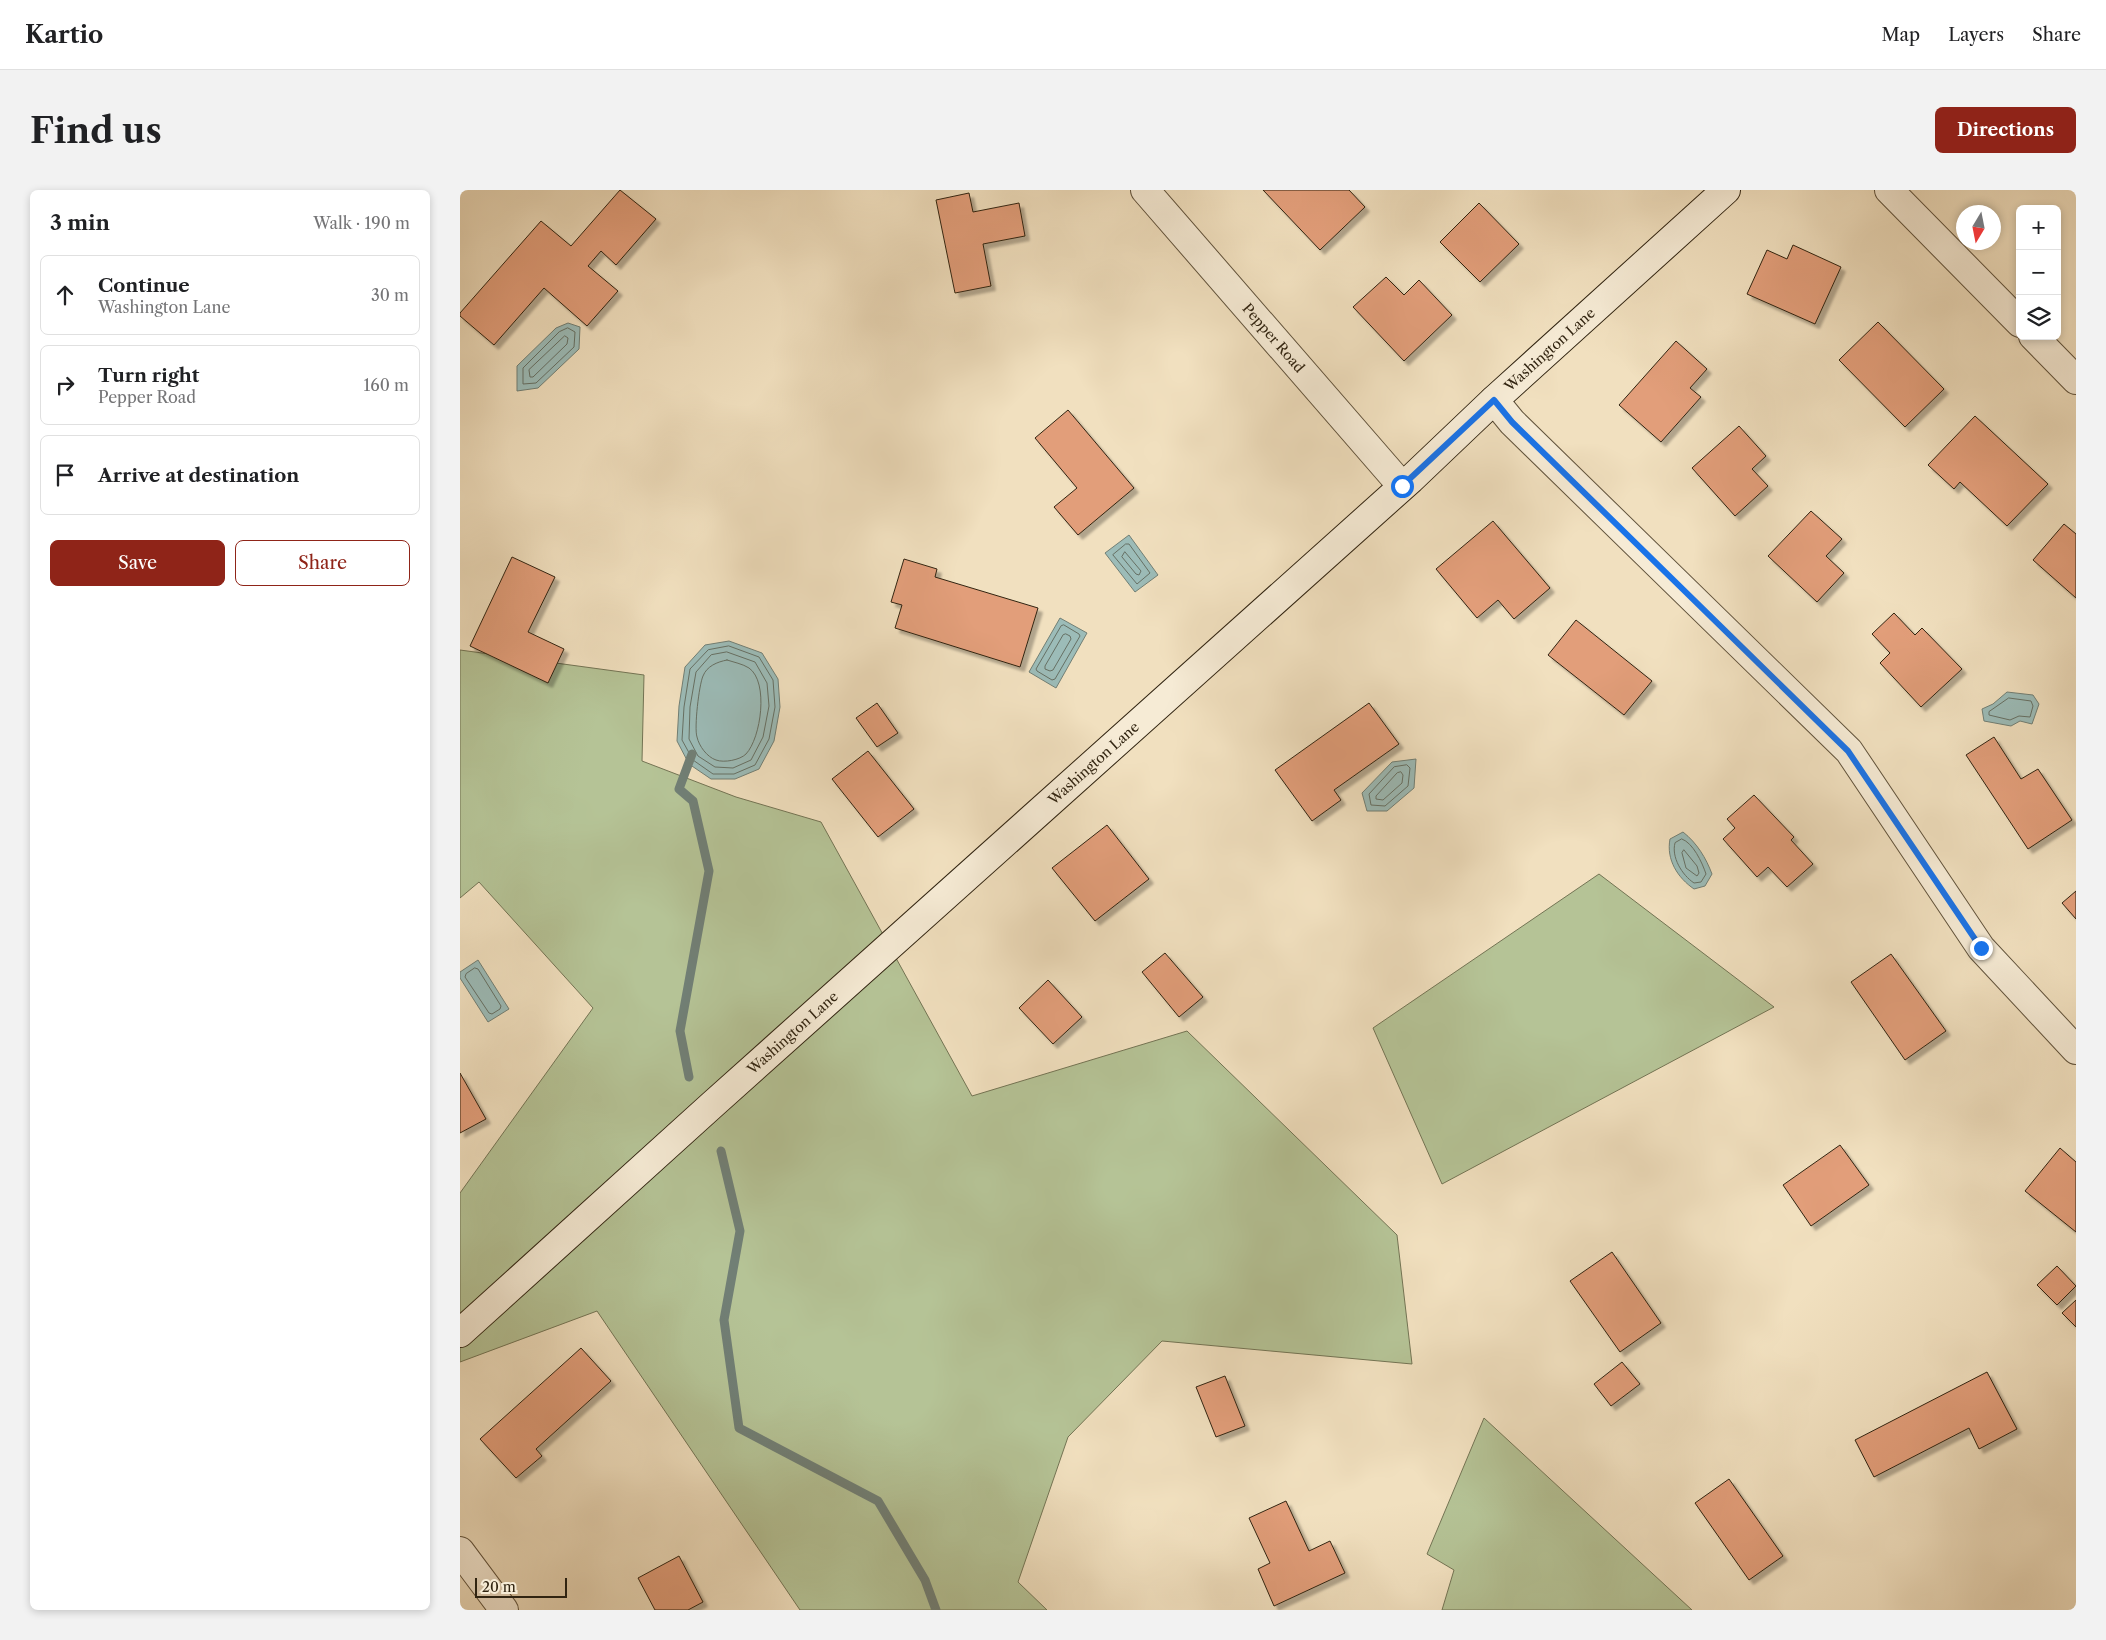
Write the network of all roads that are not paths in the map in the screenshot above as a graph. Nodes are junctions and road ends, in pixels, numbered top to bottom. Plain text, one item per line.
1 (1145, 190) edge
2 (1726, 190) edge
3 (1889, 190) edge
4 (2016, 319) edge
5 (2037, 340) edge
6 (2076, 380) edge
7 (1494, 400) junction
8 (1402, 486) junction
9 (2076, 1050) edge
10 (460, 1333) edge
11 (460, 1551) edge
12 (504, 1610) edge

1 - 8 main road, Pepper Road
2 - 7 main road, Washington Lane
3 - 4 main road
5 - 6 main road
7 - 8 main road, Washington Lane
7 - 9 main road
8 - 10 main road, Washington Lane
11 - 12 main road

